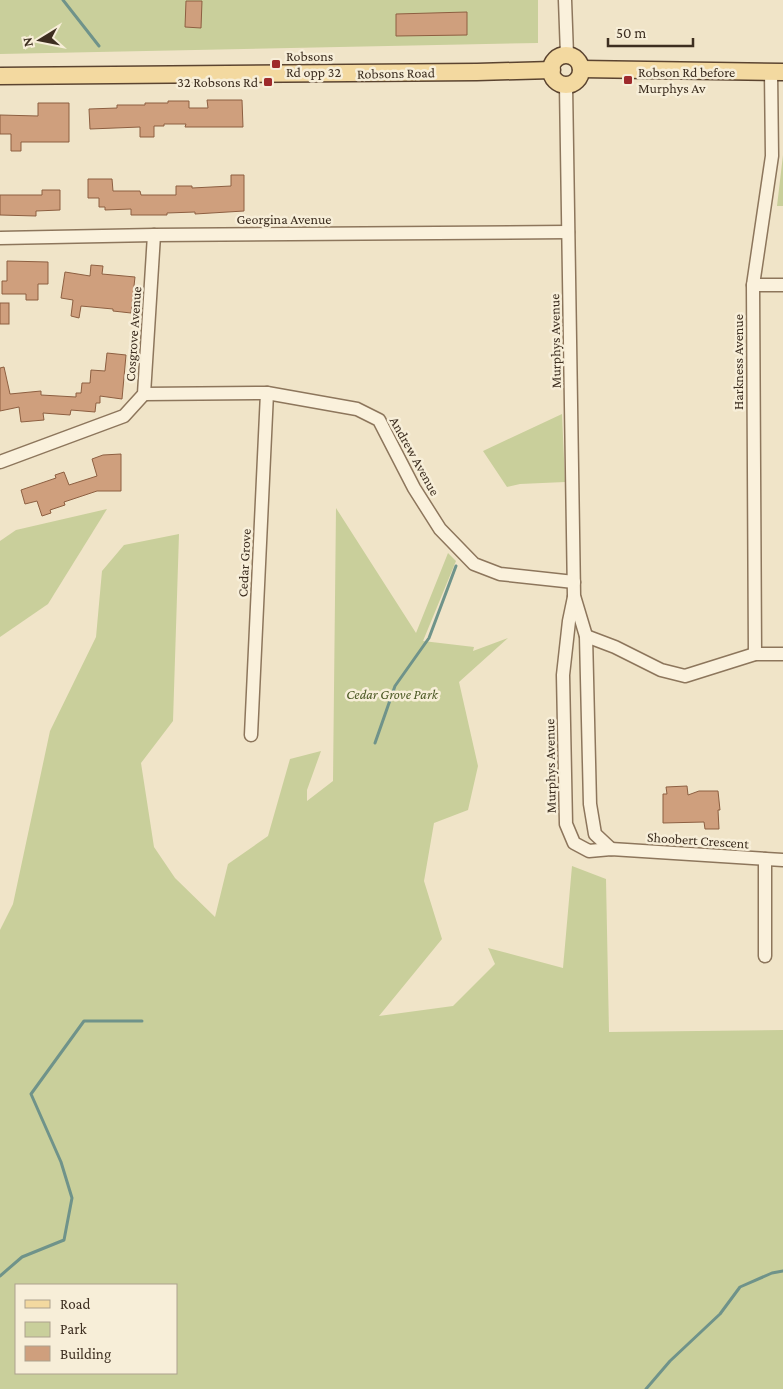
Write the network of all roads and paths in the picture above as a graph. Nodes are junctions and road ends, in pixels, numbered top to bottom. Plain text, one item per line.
1 (565, 0) edge
2 (567, 56) junction
3 (581, 69) junction
4 (552, 70) junction
5 (777, 72) edge
6 (0, 76) edge
7 (566, 85) junction
8 (568, 232) junction
9 (154, 235) junction
10 (0, 238) edge
11 (753, 285) junction
12 (783, 285) edge
13 (267, 393) junction
14 (144, 394) junction
15 (0, 462) edge
16 (574, 582) junction
17 (574, 596) junction
18 (586, 636) junction
19 (755, 654) junction
20 (783, 654) edge
21 (252, 735) dead end
22 (611, 849) junction
23 (765, 859) junction
24 (783, 860) edge
25 (765, 956) dead end

1 - 2 street
2 - 3 main road
2 - 4 main road
3 - 5 main road
3 - 7 main road
4 - 6 main road, Robsons Road
4 - 7 main road
5 - 11 street, Harkness Avenue
7 - 8 street, Murphys Avenue
8 - 9 street, Georgina Avenue
8 - 16 street, Murphys Avenue
9 - 10 street, Georgina Avenue
9 - 14 street, Cosgrove Avenue
11 - 12 street
11 - 19 street, Harkness Avenue
13 - 14 street, Andrew Avenue
13 - 16 street, Andrew Avenue
13 - 21 street, Cedar Grove
14 - 15 street, Cosgrove Avenue
16 - 17 street, Murphys Avenue
17 - 18 street, Murphys Avenue
17 - 22 street, Murphys Avenue
18 - 19 street
18 - 22 street, Murphys Avenue
19 - 20 street
22 - 23 street, Shoobert Crescent
23 - 24 street, Shoobert Crescent
23 - 25 street

